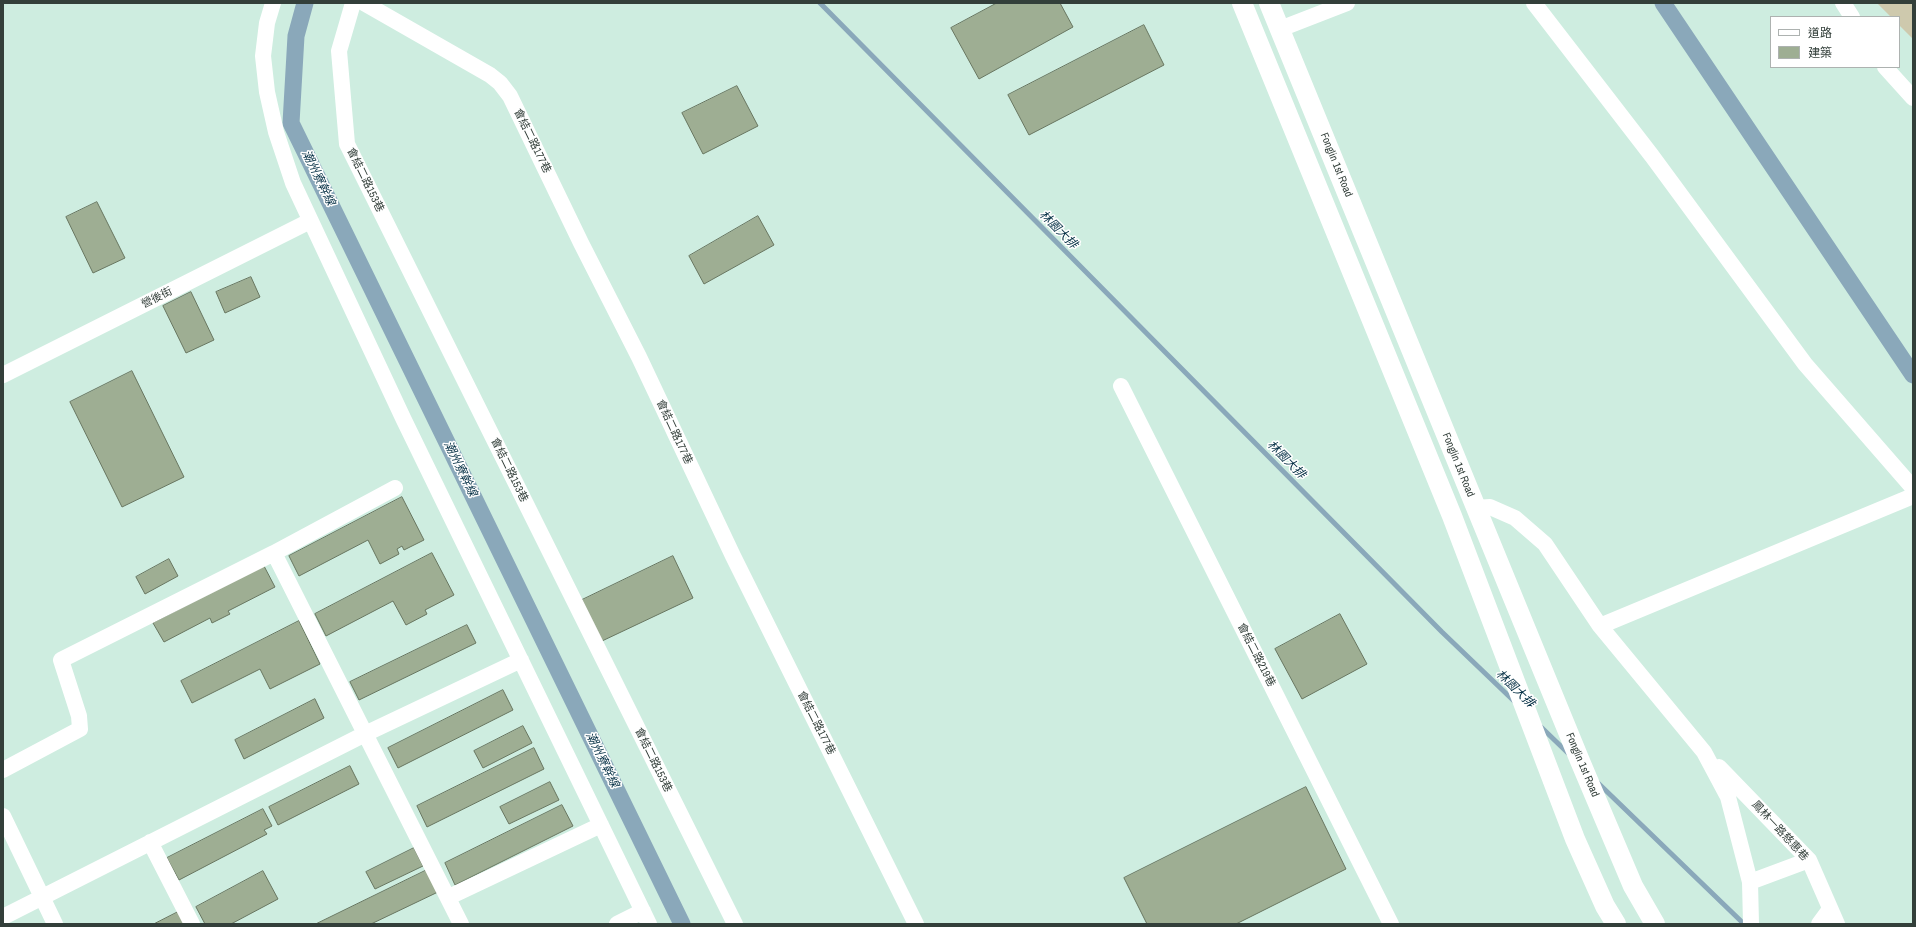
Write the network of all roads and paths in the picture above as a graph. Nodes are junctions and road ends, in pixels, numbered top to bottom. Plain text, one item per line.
1 (273, 3) edge
2 (353, 3) edge
3 (364, 3) edge
4 (1242, 3) edge
5 (1269, 3) edge
6 (1347, 3) edge
7 (1534, 3) edge
8 (1843, 3) edge
9 (1851, 16) edge
10 (1280, 29) junction
11 (1886, 68) edge
12 (1913, 98) edge
13 (310, 221) junction
14 (3, 375) edge
15 (1121, 386) dead end
16 (395, 488) dead end
17 (1913, 488) edge
18 (1913, 496) edge
19 (1475, 508) junction
20 (274, 553) junction
21 (1600, 626) junction
22 (521, 660) junction
23 (365, 734) junction
24 (1704, 752) junction
25 (3, 770) edge
26 (3, 816) edge
27 (601, 825) junction
28 (150, 842) junction
29 (1808, 860) junction
30 (1750, 882) junction
31 (42, 897) junction
32 (448, 897) junction
33 (1830, 909) junction
34 (3, 917) edge
35 (646, 918) edge
36 (56, 924) edge
37 (192, 924) edge
38 (461, 924) edge
39 (617, 924) edge
40 (735, 924) edge
41 (916, 924) edge
42 (1391, 924) edge
43 (1616, 924) edge
44 (1655, 924) edge
45 (1751, 924) edge
46 (1819, 924) edge
47 (1837, 924) edge

1 - 13 street
2 - 40 street, 會結二路153巷
3 - 41 street, 會結二路177巷
4 - 43 main road
5 - 10 main road, Fonglin 1st Road
6 - 10 street
7 - 17 street
8 - 9 street
10 - 19 main road, Fonglin 1st Road
11 - 12 street
13 - 14 street, 營後街
13 - 22 street
15 - 42 street, 會結二路219巷
16 - 20 street
18 - 21 street
19 - 21 street
19 - 44 main road, Fonglin 1st Road
20 - 23 street
20 - 25 street
21 - 24 street
22 - 23 street
22 - 27 street
23 - 28 street
23 - 32 street
24 - 29 street, 鳳林一路慈惠巷
24 - 30 street
26 - 31 street
27 - 32 street
27 - 35 street
28 - 31 street
28 - 37 street
29 - 30 street
29 - 33 street, 鳳林一路慈惠巷
30 - 45 street
31 - 34 street
31 - 36 street
32 - 38 street
33 - 46 street
33 - 47 street, 鳳林一路慈惠巷
35 - 39 street

